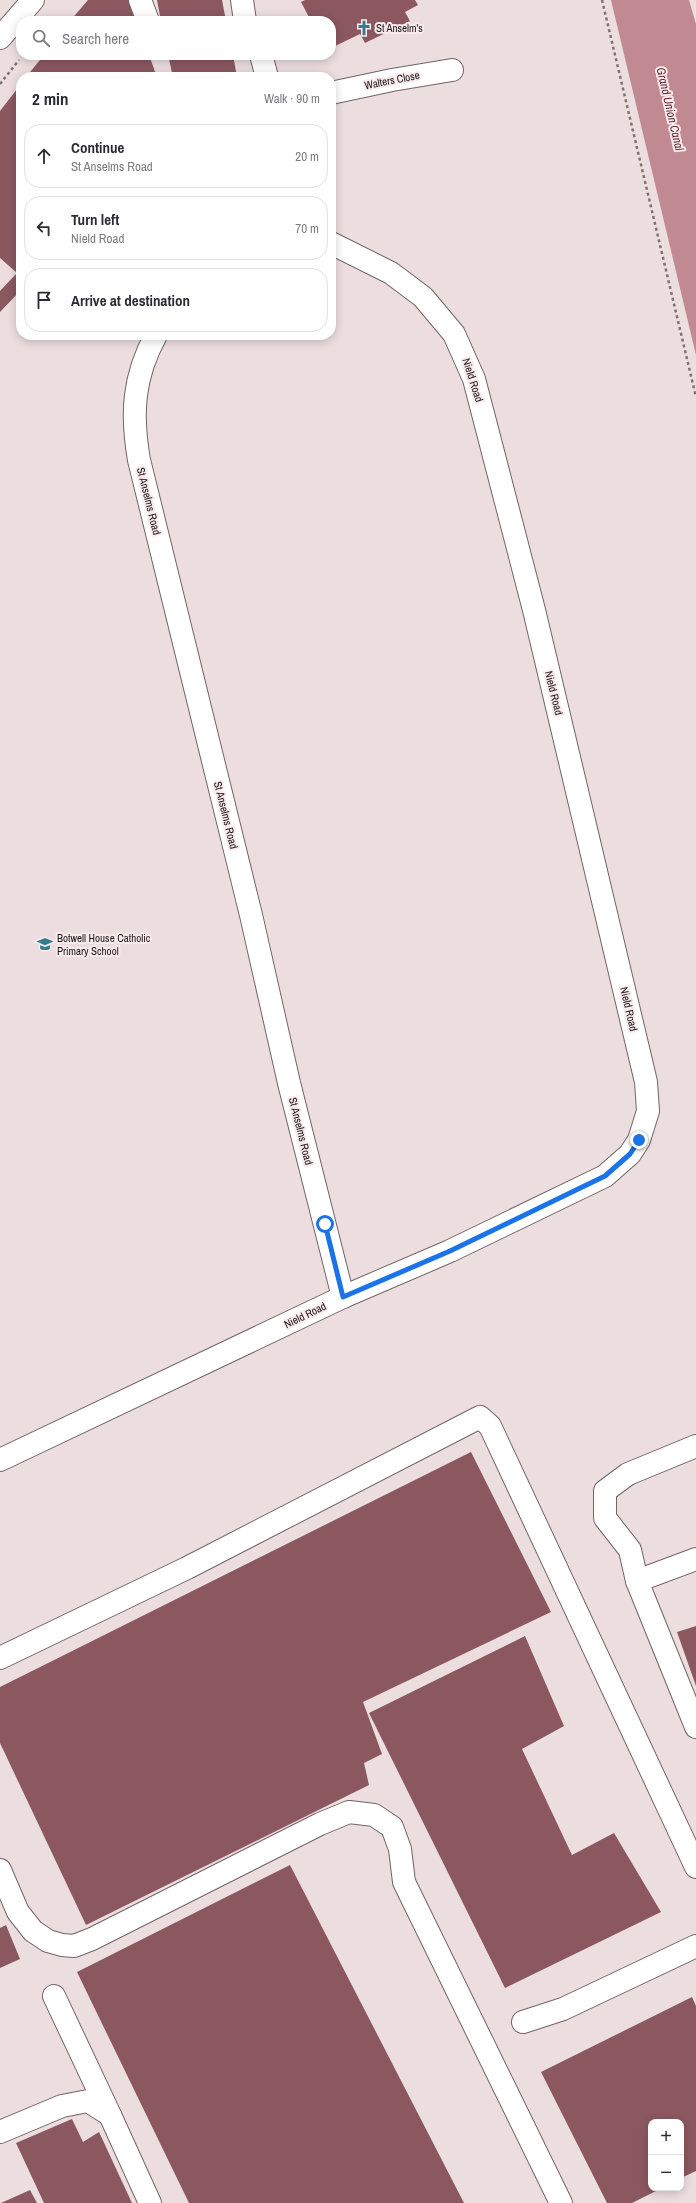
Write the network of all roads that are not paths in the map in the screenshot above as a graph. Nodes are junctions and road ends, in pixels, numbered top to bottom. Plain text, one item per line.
1 (33, 0) edge
2 (140, 0) edge
3 (242, 0) edge
4 (19, 16) edge
5 (146, 16) edge
6 (244, 16) edge
7 (16, 19) edge
8 (0, 37) edge
9 (262, 60) edge
10 (452, 70) dead end
11 (266, 72) edge
12 (336, 92) edge
13 (336, 246) edge
14 (154, 340) edge
15 (343, 1297) junction
16 (696, 1446) edge
17 (0, 1460) edge
18 (696, 1559) edge
19 (637, 1581) junction
20 (0, 1658) edge
21 (696, 1727) edge
22 (696, 1867) edge
23 (0, 1870) edge
24 (696, 1946) edge
25 (54, 1996) dead end
26 (523, 2022) dead end
27 (110, 2115) junction
28 (0, 2132) edge
29 (150, 2203) edge
30 (561, 2203) edge

1 - 4 street
2 - 5 street
3 - 6 street
7 - 8 street
9 - 11 street
10 - 12 street, Walters Close
13 - 15 street, Nield Road
14 - 15 street, St Anselms Road
15 - 17 street, Nield Road
16 - 19 street
18 - 19 street
19 - 21 street
20 - 22 street
23 - 30 street
24 - 26 street
25 - 27 street
27 - 28 street
27 - 29 street

